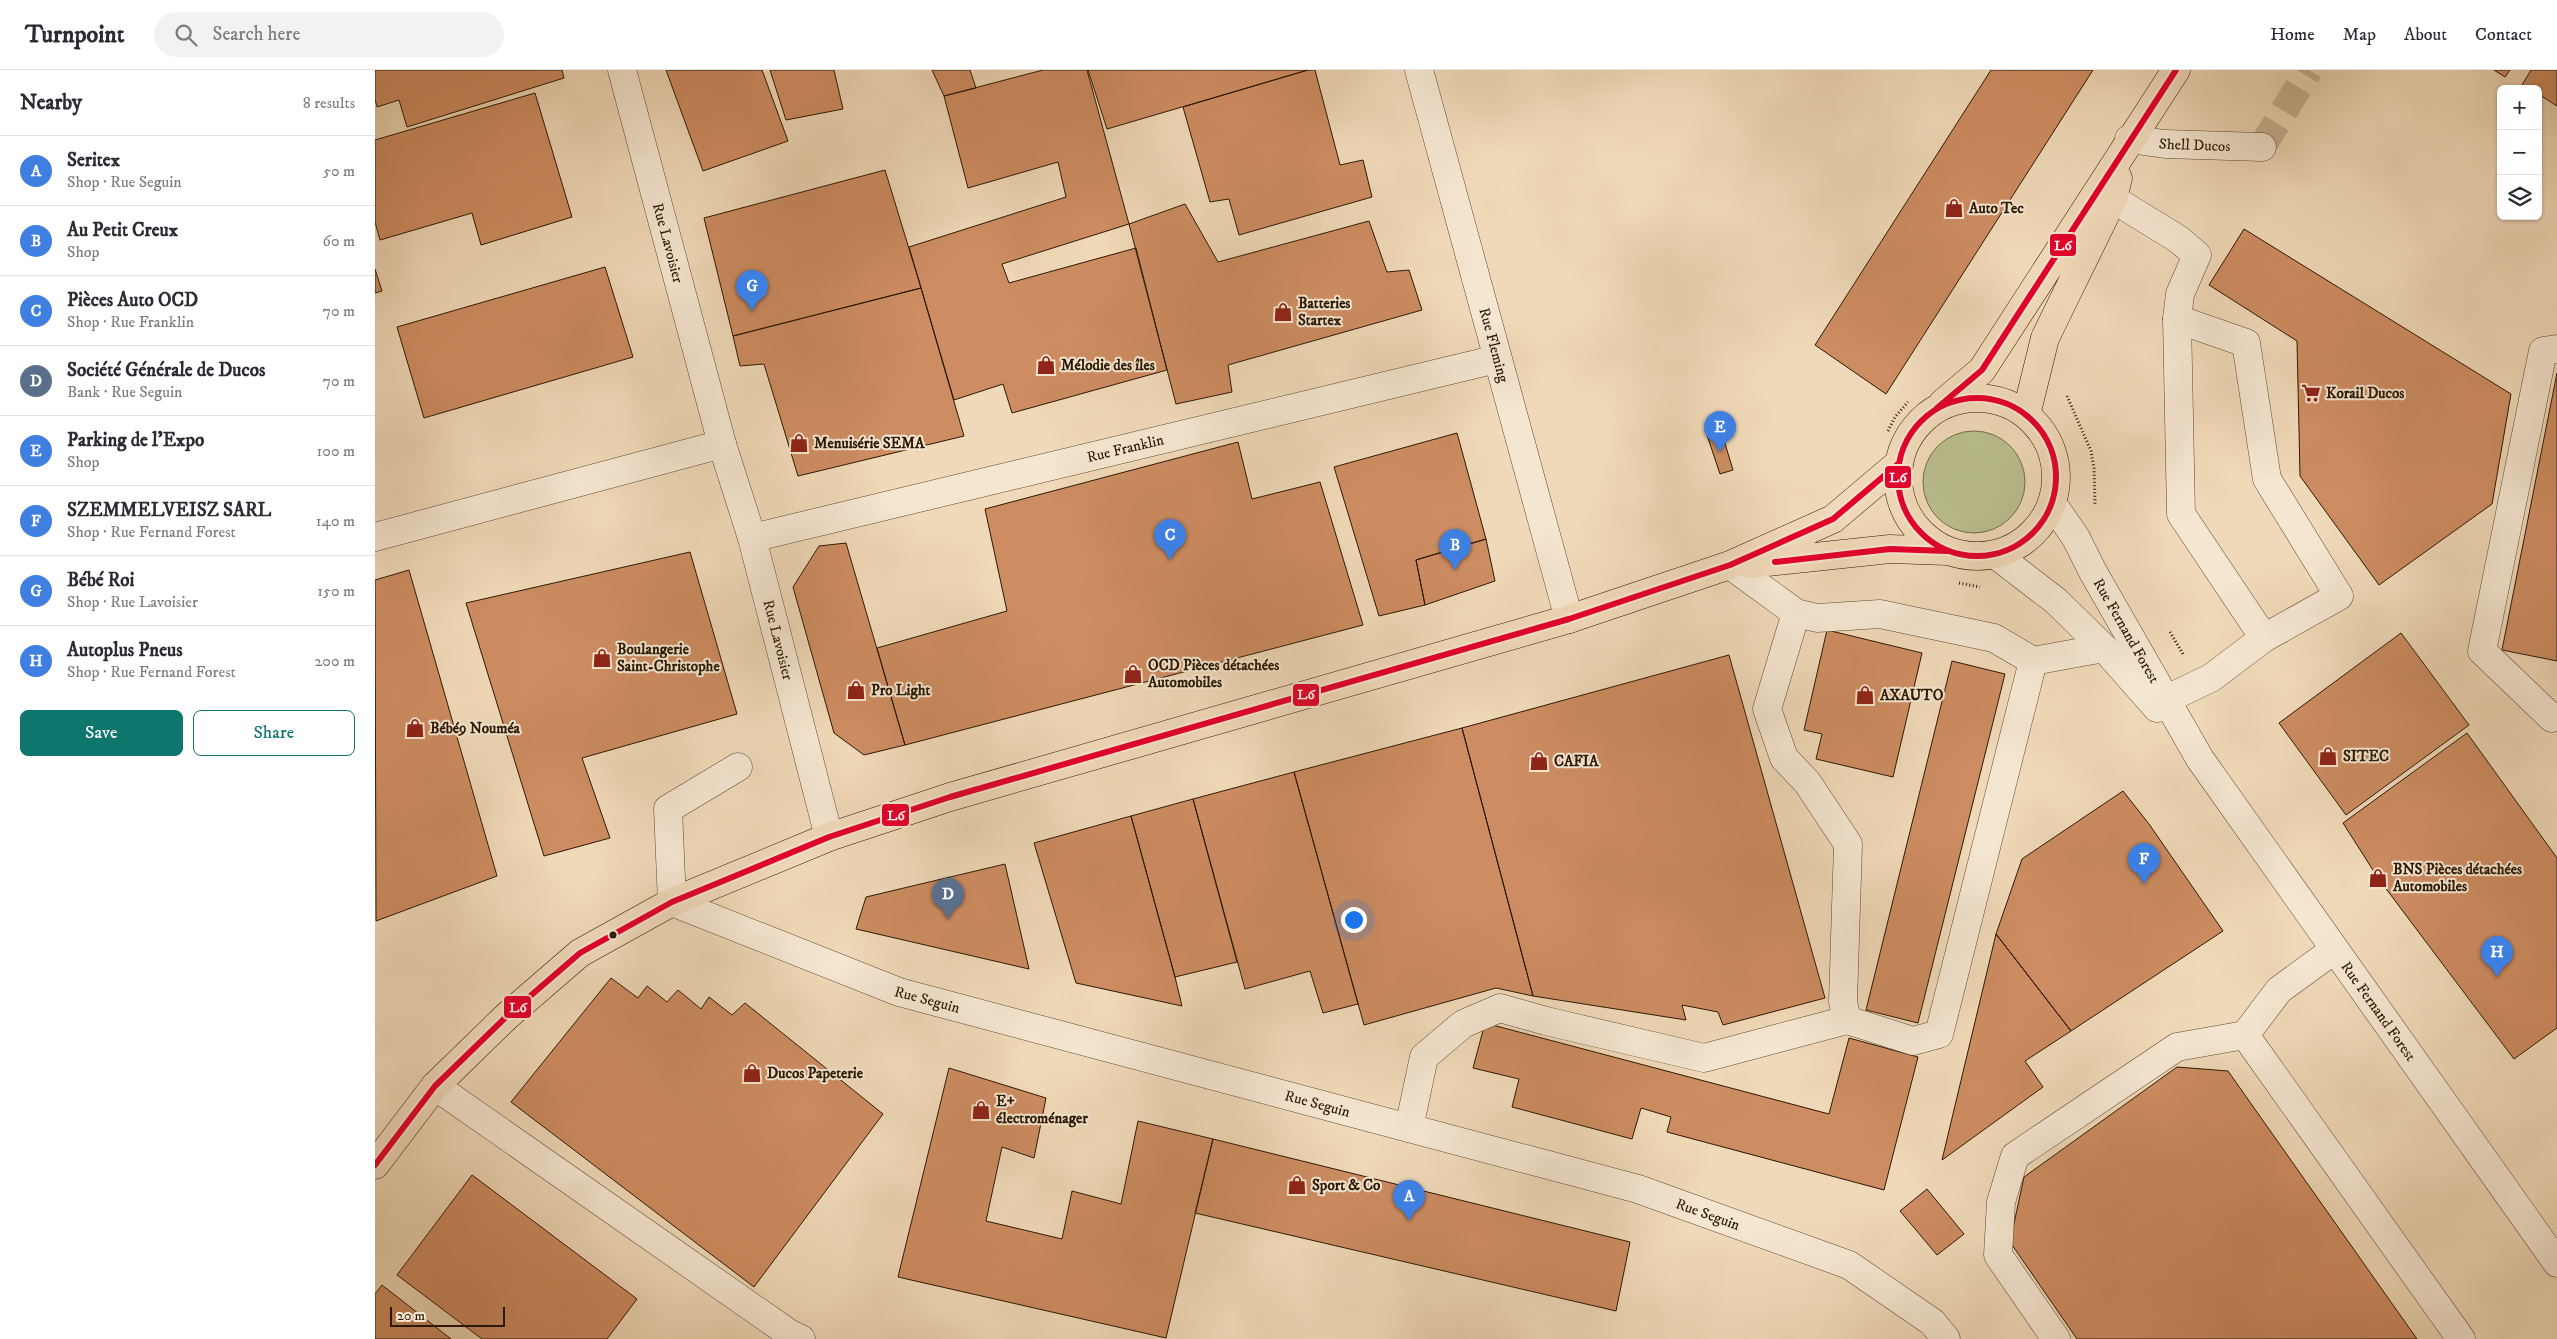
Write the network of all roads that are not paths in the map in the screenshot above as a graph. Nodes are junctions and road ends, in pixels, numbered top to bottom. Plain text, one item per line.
1 (622, 70) edge
2 (1419, 70) edge
3 (2176, 70) edge
4 (2129, 139) junction
5 (2262, 147) dead end
6 (2113, 199) junction
7 (2177, 319) junction
8 (2557, 349) edge
9 (1497, 359) junction
10 (1937, 408) junction
11 (2026, 415) junction
12 (722, 444) junction
13 (1898, 464) junction
14 (2052, 503) junction
15 (375, 537) edge
16 (752, 538) junction
17 (1947, 551) junction
18 (1996, 554) junction
19 (1730, 565) junction
20 (1796, 613) junction
21 (1569, 619) junction
22 (2264, 638) junction
23 (2104, 648) junction
24 (2033, 661) junction
25 (2165, 700) junction
26 (2552, 718) dead end
27 (2200, 759) junction
28 (738, 767) dead end
29 (829, 837) junction
30 (672, 902) junction
31 (2334, 950) junction
32 (1847, 1020) junction
33 (2245, 1035) junction
34 (435, 1086) junction
35 (1409, 1128) junction
36 (375, 1165) edge
37 (2557, 1263) edge
38 (801, 1339) edge
39 (1946, 1339) edge
40 (2056, 1339) edge
41 (2461, 1339) edge

1 - 12 street, Rue Lavoisier
2 - 9 street, Rue Fleming
3 - 4 main road
4 - 5 street, Shell Ducos
4 - 6 main road
4 - 10 main road
6 - 7 street
6 - 11 main road
7 - 22 street
7 - 22 street
8 - 26 street
9 - 16 street, Rue Franklin
9 - 21 street, Rue Fleming
10 - 11 main road
10 - 13 main road
11 - 14 main road
12 - 15 street
12 - 16 street, Rue Lavoisier
13 - 17 main road
13 - 19 main road
14 - 18 main road
14 - 25 street, Rue Fernand Forest
16 - 29 street, Rue Lavoisier
17 - 18 main road
17 - 19 main road
18 - 23 street, Rue Fernand Forest
19 - 20 street
19 - 21 main road
20 - 24 street
20 - 32 street
21 - 29 main road
22 - 25 street
23 - 24 street
23 - 27 street, Rue Fernand Forest
24 - 32 street
25 - 27 street, Rue Fernand Forest
27 - 31 street, Rue Fernand Forest
28 - 30 street
29 - 30 main road
30 - 34 main road
30 - 35 street, Rue Seguin
31 - 33 street
31 - 37 street, Rue Fernand Forest
32 - 35 street
33 - 40 street
33 - 41 street
34 - 36 main road
34 - 38 street
35 - 39 street, Rue Seguin

